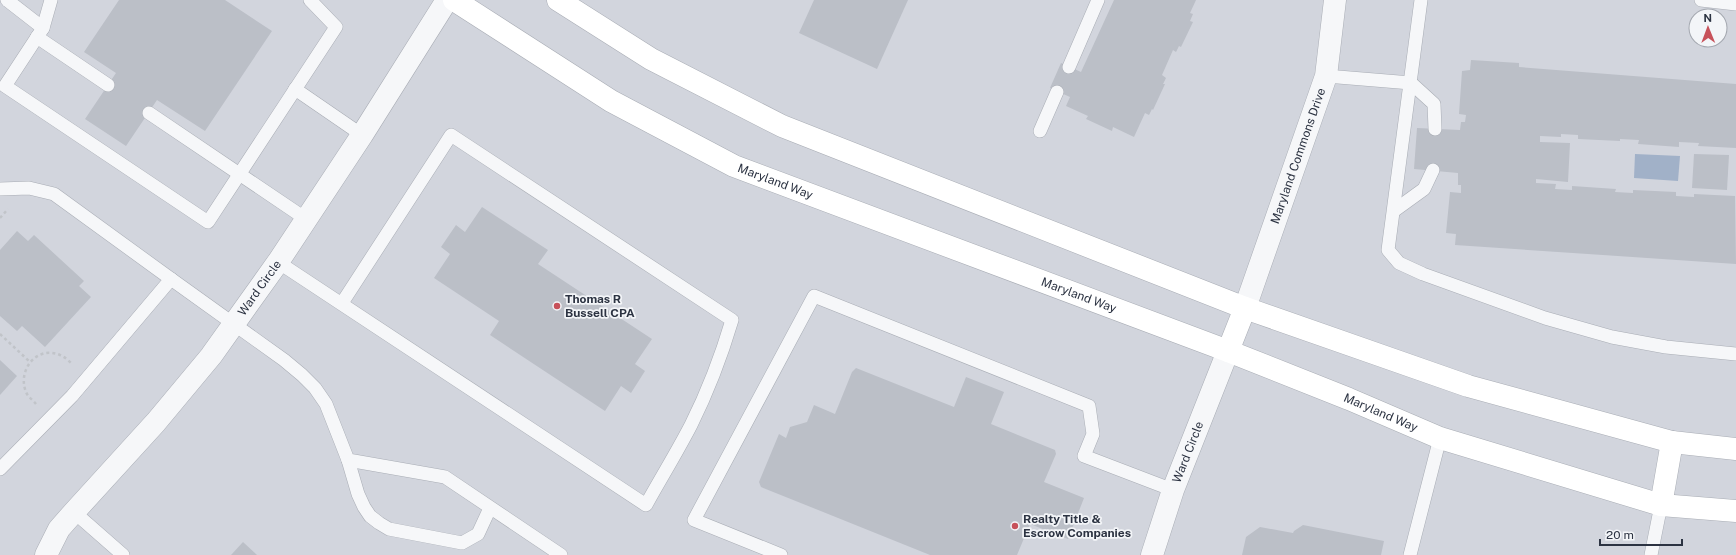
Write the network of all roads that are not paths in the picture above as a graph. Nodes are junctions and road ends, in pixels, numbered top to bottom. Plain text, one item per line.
1 (7, 0) edge
2 (51, 0) edge
3 (310, 0) edge
4 (447, 0) edge
5 (454, 0) edge
6 (558, 0) edge
7 (1098, 0) edge
8 (1335, 0) edge
9 (1421, 0) edge
10 (1701, 0) edge
11 (1736, 4) edge
12 (40, 33) junction
13 (1069, 67) dead end
14 (1326, 76) junction
15 (1411, 83) junction
16 (108, 85) dead end
17 (295, 89) junction
18 (1057, 92) dead end
19 (149, 112) dead end
20 (1435, 129) dead end
21 (1040, 131) dead end
22 (362, 135) junction
23 (1433, 170) dead end
24 (240, 174) junction
25 (0, 189) edge
26 (1394, 210) junction
27 (306, 219) junction
28 (278, 262) junction
29 (171, 279) junction
30 (342, 303) junction
31 (1245, 308) junction
32 (234, 324) junction
33 (1228, 350) junction
34 (1736, 354) edge
35 (1440, 438) junction
36 (1672, 442) junction
37 (1736, 449) edge
38 (348, 460) junction
39 (0, 469) edge
40 (1173, 490) junction
41 (1660, 505) junction
42 (490, 508) junction
43 (1736, 511) edge
44 (74, 512) junction
45 (46, 555) edge
46 (123, 555) edge
47 (561, 555) edge
48 (781, 555) edge
49 (1152, 555) edge
50 (1410, 555) edge
51 (1651, 555) edge

1 - 12 lane
2 - 12 lane
3 - 17 lane
4 - 22 street, Ward Circle
5 - 33 main road, Maryland Way
6 - 31 main road
7 - 13 lane
8 - 14 street, Maryland Commons Drive
9 - 15 lane
10 - 11 lane
12 - 16 lane
12 - 24 lane
14 - 15 lane
14 - 31 street, Maryland Commons Drive
15 - 20 lane
15 - 26 lane
17 - 22 lane
17 - 24 lane
18 - 21 lane
19 - 24 lane
22 - 27 street, Ward Circle
23 - 26 lane
24 - 27 lane
25 - 29 lane
26 - 34 lane
27 - 28 street, Ward Circle
28 - 30 lane
28 - 32 street, Ward Circle
29 - 32 lane
29 - 39 lane
30 - 30 lane
31 - 33 main road
31 - 36 main road
32 - 38 lane
32 - 44 street, Ward Circle
33 - 35 main road, Maryland Way
33 - 40 street, Ward Circle
35 - 41 main road, Maryland Way
35 - 50 lane
36 - 37 main road
36 - 41 main road
38 - 42 lane
38 - 42 lane
40 - 48 lane
40 - 49 street, Ward Circle
41 - 43 main road, Maryland Way
41 - 51 lane
42 - 47 lane
44 - 45 street, Ward Circle
44 - 46 lane

